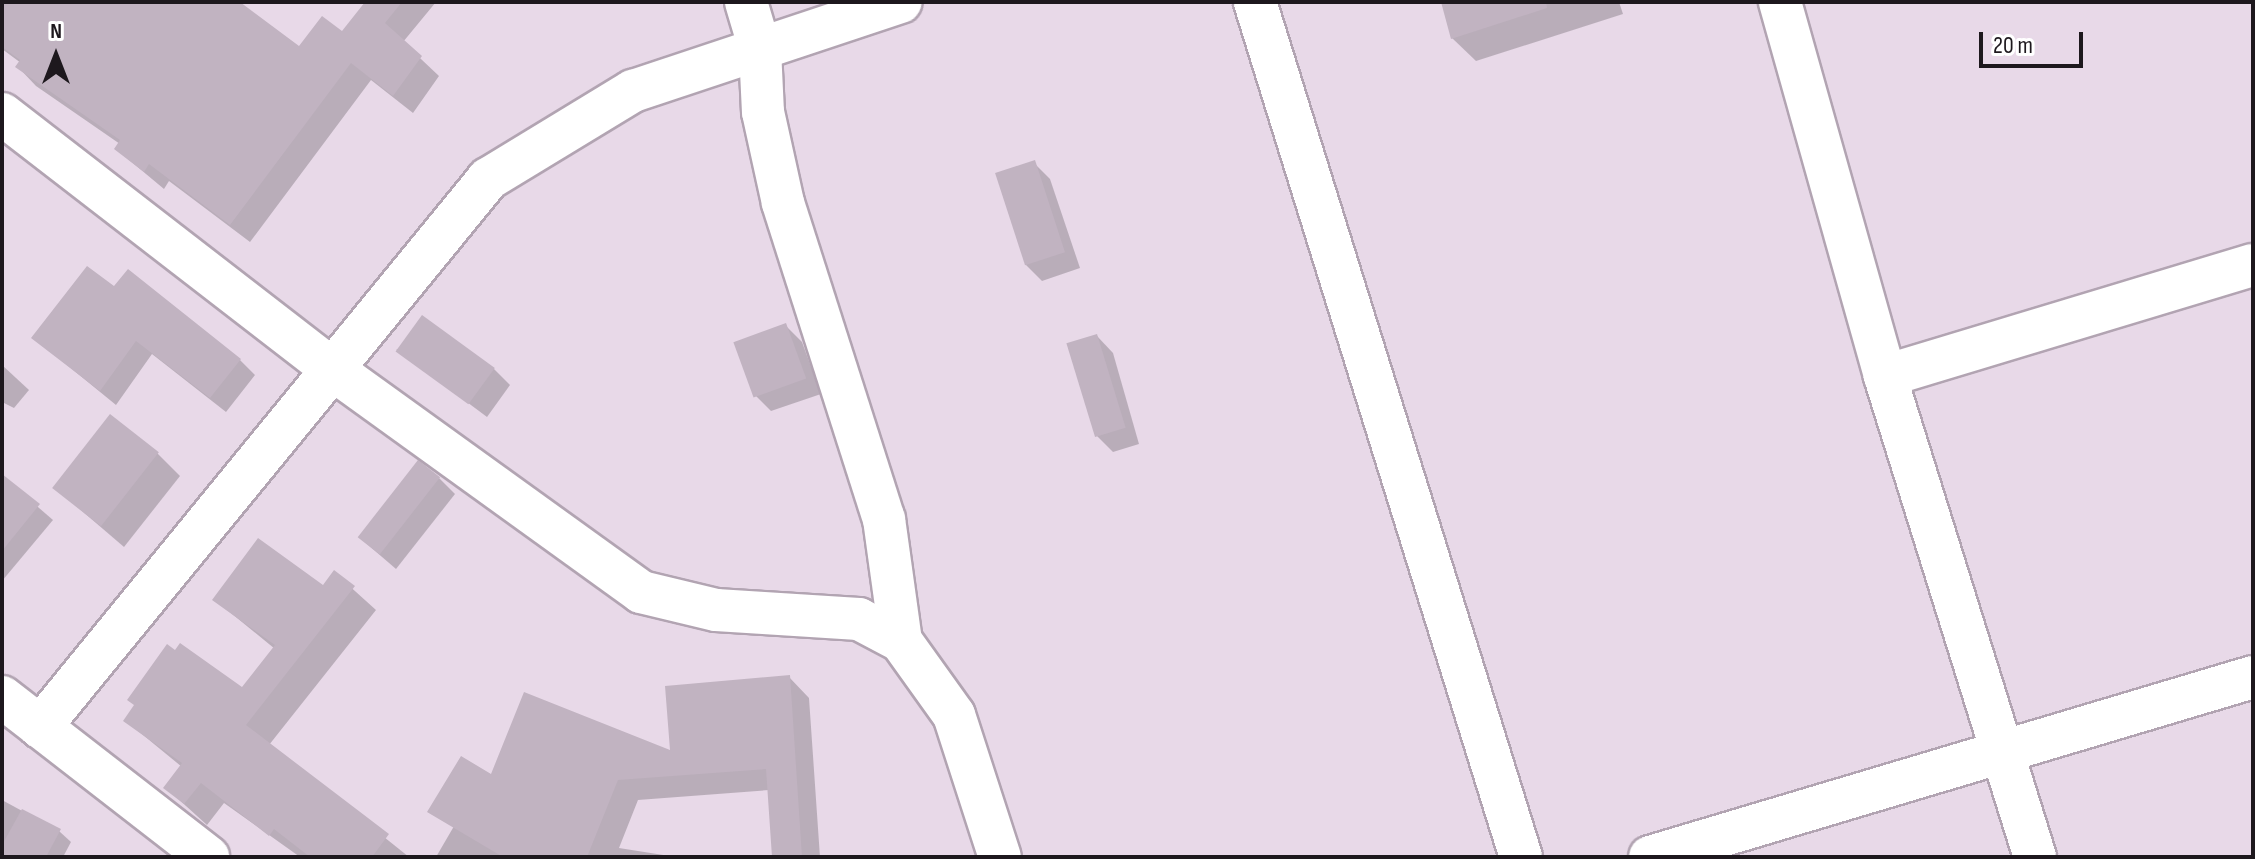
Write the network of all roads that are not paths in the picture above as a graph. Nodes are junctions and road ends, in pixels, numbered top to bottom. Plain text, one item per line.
1 (746, 2) edge
2 (901, 2) edge
3 (1255, 2) edge
4 (1780, 2) edge
5 (760, 49) junction
6 (2, 114) edge
7 (2253, 265) edge
8 (332, 369) junction
9 (1885, 376) junction
10 (901, 641) junction
11 (2253, 677) edge
12 (2, 697) edge
13 (40, 727) junction
14 (2001, 752) junction
15 (208, 857) edge
16 (1000, 857) edge
17 (1521, 857) edge
18 (1650, 857) edge
19 (2035, 857) edge

1 - 5 street
2 - 5 street
3 - 17 street
4 - 9 street
5 - 8 street
5 - 10 street
6 - 8 street
7 - 9 street
8 - 10 street
8 - 13 street
9 - 14 street
10 - 16 street
11 - 14 street
12 - 13 street
13 - 15 street
14 - 18 street
14 - 19 street

